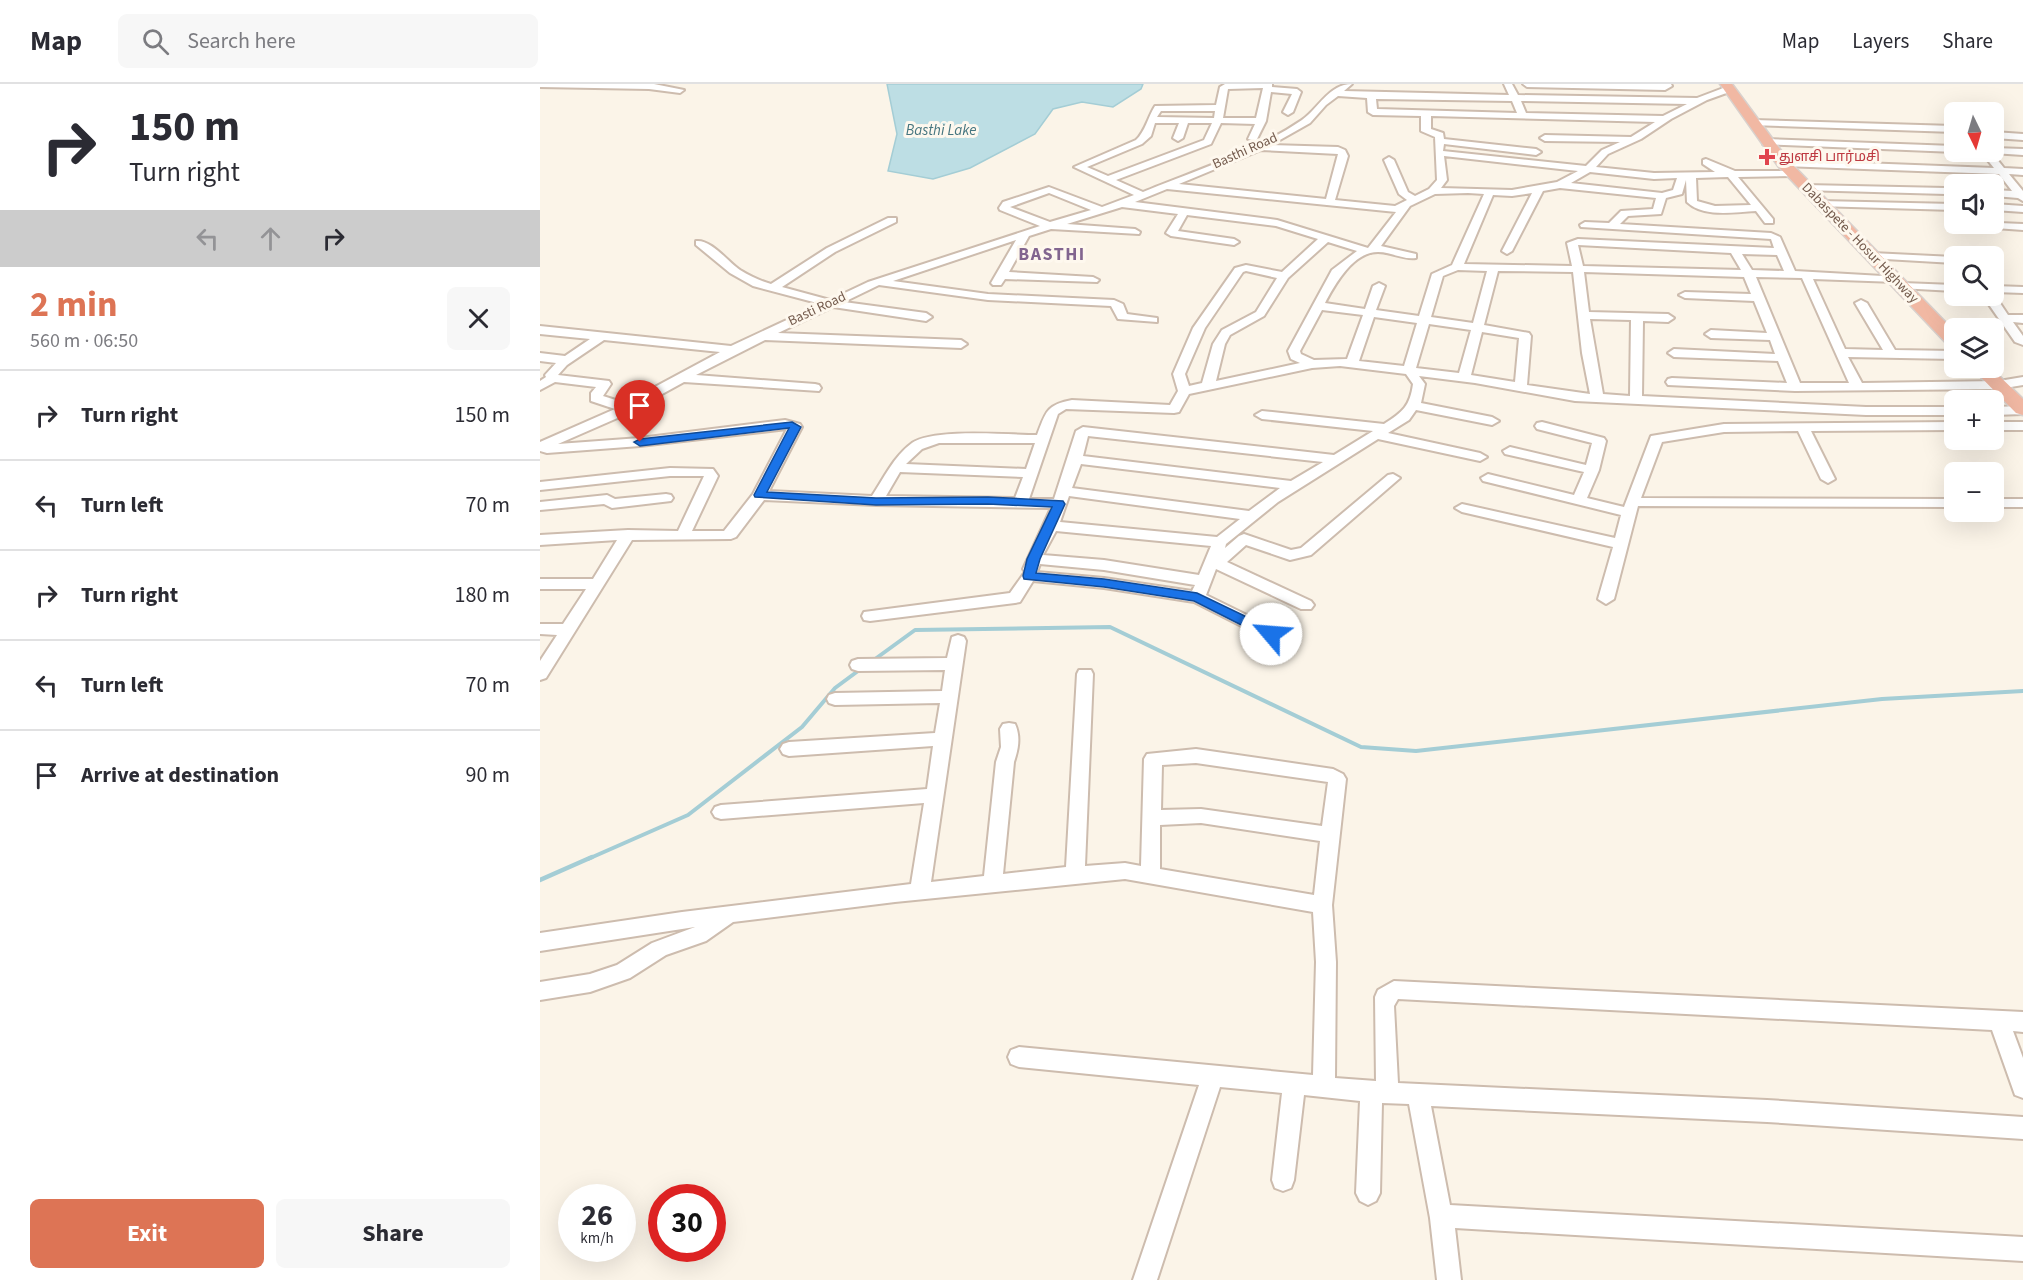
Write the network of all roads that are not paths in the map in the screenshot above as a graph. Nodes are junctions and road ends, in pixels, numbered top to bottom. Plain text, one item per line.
1 (540, 84) edge
2 (558, 84) edge
3 (1348, 84) edge
4 (1508, 84) edge
5 (1527, 84) edge
6 (1666, 84) edge
7 (1267, 86) edge
8 (1707, 86) dead end
9 (1726, 88) edge
10 (680, 90) dead end
11 (1338, 93) junction
12 (1368, 96) junction
13 (1211, 97) dead end
14 (1222, 98) junction
15 (1515, 98) junction
16 (1698, 101) junction
17 (1220, 108) junction
18 (1288, 112) dead end
19 (1426, 113) junction
20 (1522, 115) junction
21 (1665, 119) junction
22 (1152, 120) junction
23 (1185, 120) junction
24 (1218, 121) junction
25 (1260, 121) junction
26 (1754, 123) junction
27 (1944, 129) edge
28 (2004, 136) edge
29 (2023, 137) edge
30 (1178, 138) dead end
31 (1545, 138) dead end
32 (1633, 139) junction
33 (1440, 141) junction
34 (1766, 142) junction
35 (1257, 143) junction
36 (1944, 149) edge
37 (2004, 151) edge
38 (2023, 152) edge
39 (1439, 153) junction
40 (1389, 160) dead end
41 (1706, 162) dead end
42 (1994, 162) edge
43 (1546, 165) junction
44 (1788, 168) junction
45 (1588, 169) junction
46 (2001, 171) junction
47 (2023, 172) edge
48 (1730, 173) junction
49 (1686, 176) junction
50 (1107, 180) junction
51 (1560, 185) junction
52 (1163, 186) junction
53 (1806, 188) junction
54 (1539, 189) junction
55 (1433, 191) junction
56 (1490, 191) junction
57 (1944, 191) edge
58 (1142, 195) junction
59 (1900, 195) dead end
60 (2004, 195) edge
61 (1662, 196) junction
62 (2022, 196) edge
63 (1414, 199) junction
64 (1324, 201) junction
65 (1122, 204) junction
66 (1821, 204) junction
67 (1908, 206) junction
68 (1405, 207) junction
69 (1944, 207) edge
70 (2004, 207) edge
71 (1759, 208) junction
72 (2023, 208) edge
73 (1102, 211) junction
74 (1184, 212) junction
75 (1311, 214) dead end
76 (892, 220) dead end
77 (1769, 221) dead end
78 (1585, 225) dead end
79 (1050, 226) junction
80 (1612, 226) junction
81 (2004, 226) edge
82 (2023, 227) edge
83 (1135, 232) dead end
84 (1025, 234) junction
85 (1326, 238) junction
86 (1234, 242) dead end
87 (700, 243) dead end
88 (1663, 245) junction
89 (1369, 249) junction
90 (1734, 250) junction
91 (1507, 251) dead end
92 (1781, 252) junction
93 (1412, 256) dead end
94 (1872, 256) junction
95 (1944, 260) edge
96 (1457, 267) junction
97 (1493, 268) junction
98 (1578, 269) junction
99 (1670, 271) junction
100 (1748, 272) junction
101 (1002, 275) junction
102 (1791, 275) junction
103 (1806, 275) junction
104 (1284, 276) junction
105 (1093, 280) dead end
106 (878, 282) junction
107 (1900, 283) junction
108 (1379, 286) dead end
109 (1944, 287) edge
110 (773, 288) junction
111 (2004, 290) edge
112 (2023, 291) edge
113 (1685, 295) dead end
114 (988, 297) junction
115 (1759, 298) junction
116 (830, 303) junction
117 (1861, 303) dead end
118 (1318, 306) junction
119 (1996, 306) edge
120 (1369, 313) junction
121 (1584, 315) junction
122 (926, 317) dead end
123 (1637, 317) junction
124 (1668, 318) dead end
125 (2004, 318) junction
126 (2023, 319) edge
127 (1153, 320) dead end
128 (1422, 320) junction
129 (1477, 327) junction
130 (540, 330) edge
131 (1944, 330) edge
132 (1711, 334) dead end
133 (762, 336) junction
134 (601, 337) junction
135 (1774, 337) junction
136 (2023, 341) edge
137 (962, 344) dead end
138 (733, 350) junction
139 (1674, 353) dead end
140 (1840, 353) junction
141 (1891, 354) junction
142 (1944, 355) edge
143 (540, 357) edge
144 (1783, 358) junction
145 (565, 362) junction
146 (1352, 363) junction
147 (1312, 364) junction
148 (1408, 370) junction
149 (1464, 377) junction
150 (553, 378) junction
151 (681, 378) junction
152 (1992, 378) edge
153 (2023, 381) edge
154 (1672, 382) dead end
155 (1999, 385) junction
156 (540, 386) edge
157 (1208, 386) junction
158 (1521, 386) junction
159 (1795, 387) junction
160 (1857, 387) junction
161 (815, 388) dead end
162 (1184, 391) junction
163 (1597, 398) junction
164 (1636, 400) junction
165 (1413, 405) junction
166 (627, 408) junction
167 (2023, 410) edge
168 (1944, 411) edge
169 (2004, 411) edge
170 (1262, 415) dead end
171 (1492, 421) dead end
172 (1542, 426) dead end
173 (1802, 426) junction
174 (1944, 426) edge
175 (2004, 426) edge
176 (2023, 426) edge
177 (1381, 431) junction
178 (1043, 439) junction
179 (540, 448) edge
180 (1510, 451) dead end
181 (1480, 457) dead end
182 (1075, 459) junction
183 (1337, 459) junction
184 (898, 468) junction
185 (1592, 470) junction
186 (1031, 473) junction
187 (1393, 478) dead end
188 (1488, 478) dead end
189 (1828, 479) dead end
190 (540, 486) edge
191 (1294, 486) junction
192 (760, 495) junction
193 (666, 498) dead end
194 (1061, 498) junction
195 (1579, 499) junction
196 (876, 501) junction
197 (1021, 502) junction
198 (1944, 503) edge
199 (2004, 503) edge
200 (2023, 503) edge
201 (540, 507) edge
202 (1631, 507) junction
203 (1462, 508) dead end
204 (1252, 516) junction
205 (1051, 526) junction
206 (682, 534) junction
207 (628, 535) junction
208 (540, 540) edge
209 (1220, 542) junction
210 (1621, 544) junction
211 (1034, 559) junction
212 (1215, 562) junction
213 (1029, 576) junction
214 (1204, 581) junction
215 (540, 584) edge
216 (597, 584) junction
217 (1197, 597) junction
218 (1606, 598) dead end
219 (1306, 605) dead end
220 (870, 616) dead end
221 (540, 629) edge
222 (568, 630) junction
223 (1271, 634) dead end
224 (958, 641) dead end
225 (955, 664) junction
226 (858, 665) dead end
227 (540, 674) edge
228 (1085, 674) dead end
229 (950, 697) junction
230 (835, 699) dead end
231 (1009, 729) dead end
232 (944, 739) junction
233 (789, 749) dead end
234 (935, 795) junction
235 (721, 812) dead end
236 (1150, 818) junction
237 (1331, 835) junction
238 (1076, 874) junction
239 (1150, 876) junction
240 (993, 883) junction
241 (920, 890) junction
242 (1322, 905) junction
243 (732, 914) junction
244 (540, 942) edge
245 (540, 991) edge
246 (1999, 1021) junction
247 (2023, 1022) edge
248 (1019, 1057) dead end
249 (1213, 1076) junction
250 (1294, 1084) junction
251 (1324, 1087) junction
252 (2023, 1088) edge
253 (1379, 1093) junction
254 (1418, 1095) junction
255 (2023, 1128) edge
256 (1283, 1180) dead end
257 (1368, 1193) dead end
258 (1442, 1216) junction
259 (2023, 1249) edge
260 (1144, 1280) edge
261 (1449, 1280) edge

1 - 2 street
2 - 10 street
3 - 11 street, Basthi Road
4 - 15 street
5 - 6 street
7 - 14 street
7 - 18 street
7 - 25 street
8 - 9 street
9 - 16 street
9 - 26 highway, Dabaspete - Hosur Highway
11 - 12 street
11 - 35 street, Basthi Road
12 - 15 street
12 - 19 street
13 - 14 street
14 - 17 street
15 - 16 street
15 - 20 street
16 - 21 street
17 - 22 street
17 - 24 street
19 - 20 street
19 - 33 street
20 - 21 street
21 - 32 street
22 - 23 street
22 - 50 street
23 - 24 street
23 - 30 street
24 - 25 street
24 - 50 street
25 - 35 street
26 - 27 street
26 - 34 highway, Dabaspete - Hosur Highway
28 - 29 street
31 - 32 street
32 - 45 street
33 - 39 street
33 - 43 street
34 - 36 street
34 - 44 highway, Dabaspete - Hosur Highway
35 - 52 street, Basthi Road
35 - 64 street
37 - 38 street
39 - 43 street
39 - 55 street
40 - 63 street
41 - 48 street
42 - 46 street
43 - 45 street
44 - 46 street
44 - 48 street
44 - 53 highway, Dabaspete - Hosur Highway
45 - 49 street
45 - 51 street
46 - 47 street
46 - 62 street
48 - 49 street
48 - 71 street
49 - 61 street
49 - 71 street
50 - 58 street
51 - 54 street
51 - 61 street
52 - 58 street, Basti Road
52 - 64 street
53 - 57 street
53 - 66 highway, Dabaspete - Hosur Highway
54 - 56 street
54 - 91 street
55 - 56 street
55 - 63 street
56 - 96 street
58 - 65 street, Basti Road
59 - 67 street
60 - 62 street
61 - 80 street
63 - 68 street
64 - 68 street
64 - 75 street
65 - 73 street, Basti Road
65 - 74 street
66 - 67 street
66 - 94 highway, Dabaspete - Hosur Highway
67 - 69 street
68 - 89 street
70 - 72 street
71 - 77 street
73 - 79 street, Basti Road
73 - 79 street
74 - 85 street
74 - 86 street
76 - 110 street
78 - 80 street
79 - 83 street
79 - 84 street, Basti Road
80 - 92 street
81 - 82 street
84 - 101 street
84 - 106 street, Basti Road
85 - 89 street
85 - 104 street
87 - 110 street
88 - 90 street
88 - 98 street
88 - 99 street
89 - 93 street
89 - 118 street
90 - 92 street
90 - 100 street
92 - 102 street
94 - 95 street
94 - 107 highway, Dabaspete - Hosur Highway
96 - 97 street
96 - 128 street
97 - 98 street
97 - 129 street
98 - 99 street
98 - 121 street
99 - 100 street
100 - 102 street
100 - 115 street
101 - 105 street
101 - 114 street
102 - 103 street
103 - 107 street
103 - 140 street
104 - 157 street
104 - 162 street
106 - 114 street
106 - 116 street, Basti Road
107 - 109 street
107 - 131 highway, Dabaspete - Hosur Highway
108 - 120 street
110 - 116 street
111 - 112 street
113 - 115 street
114 - 127 street
115 - 135 street
116 - 122 street
116 - 133 street, Basti Road
117 - 141 street
118 - 120 street
118 - 147 street
119 - 125 street
120 - 128 street
120 - 146 street
121 - 123 street
121 - 163 street
123 - 124 street
123 - 164 street
125 - 126 street
125 - 136 street
128 - 129 street
128 - 148 street
129 - 149 street
129 - 158 street
130 - 134 street
132 - 135 street
133 - 137 street
133 - 138 street, Basti Road
134 - 138 street
134 - 145 street
135 - 144 street
138 - 151 street, Basti Road
139 - 144 street
140 - 141 street
140 - 160 street
141 - 142 street
143 - 145 street
144 - 159 street
145 - 150 street
146 - 147 street
146 - 148 street
147 - 157 street
148 - 149 street
148 - 165 street
149 - 158 street
150 - 156 street
150 - 166 street
151 - 161 street
151 - 166 street, Basti Road
152 - 155 highway
153 - 155 street
154 - 159 street
155 - 160 street
155 - 167 highway
157 - 162 street
158 - 163 street
159 - 160 street
162 - 178 street
163 - 164 street
164 - 168 street
165 - 171 street
165 - 177 street
166 - 179 street, Basti Road
167 - 169 street
170 - 177 street
172 - 185 street
173 - 174 street
173 - 189 street
173 - 202 street
175 - 176 street
177 - 181 street
177 - 183 street
178 - 184 street
178 - 186 street
179 - 192 street
180 - 185 street
182 - 183 street
182 - 191 street
182 - 194 street
183 - 191 street
184 - 186 street
184 - 196 street
185 - 195 street
186 - 197 street
187 - 212 street
188 - 195 street
190 - 206 street
191 - 204 street
192 - 196 street
192 - 206 street
193 - 201 street
194 - 197 street
194 - 204 street
194 - 205 street
195 - 202 street
196 - 197 street
198 - 202 street
199 - 200 street
202 - 210 street
203 - 210 street
204 - 209 street
205 - 209 street
205 - 211 street
206 - 207 street
207 - 208 street
207 - 216 street
209 - 212 street
210 - 218 street
211 - 213 street
211 - 214 street
212 - 214 street
212 - 219 street
213 - 217 street
213 - 220 street
214 - 217 street
215 - 216 street
216 - 222 street
217 - 223 street
221 - 222 street
222 - 227 street
224 - 225 street
225 - 226 street
225 - 229 street
228 - 238 street
229 - 230 street
229 - 232 street
231 - 240 street
232 - 233 street
232 - 234 street
234 - 235 street
234 - 241 street
236 - 237 street
236 - 237 street
236 - 239 street
237 - 242 street
238 - 239 street
238 - 240 street
239 - 242 street
240 - 241 street
241 - 243 street
242 - 251 street
243 - 244 street
243 - 245 street
246 - 247 street
246 - 252 street
246 - 253 street
248 - 249 street
249 - 250 street
249 - 260 street
250 - 251 street
250 - 256 street
251 - 253 street
253 - 254 street
253 - 257 street
254 - 255 street
254 - 258 street
258 - 259 street
258 - 261 street

